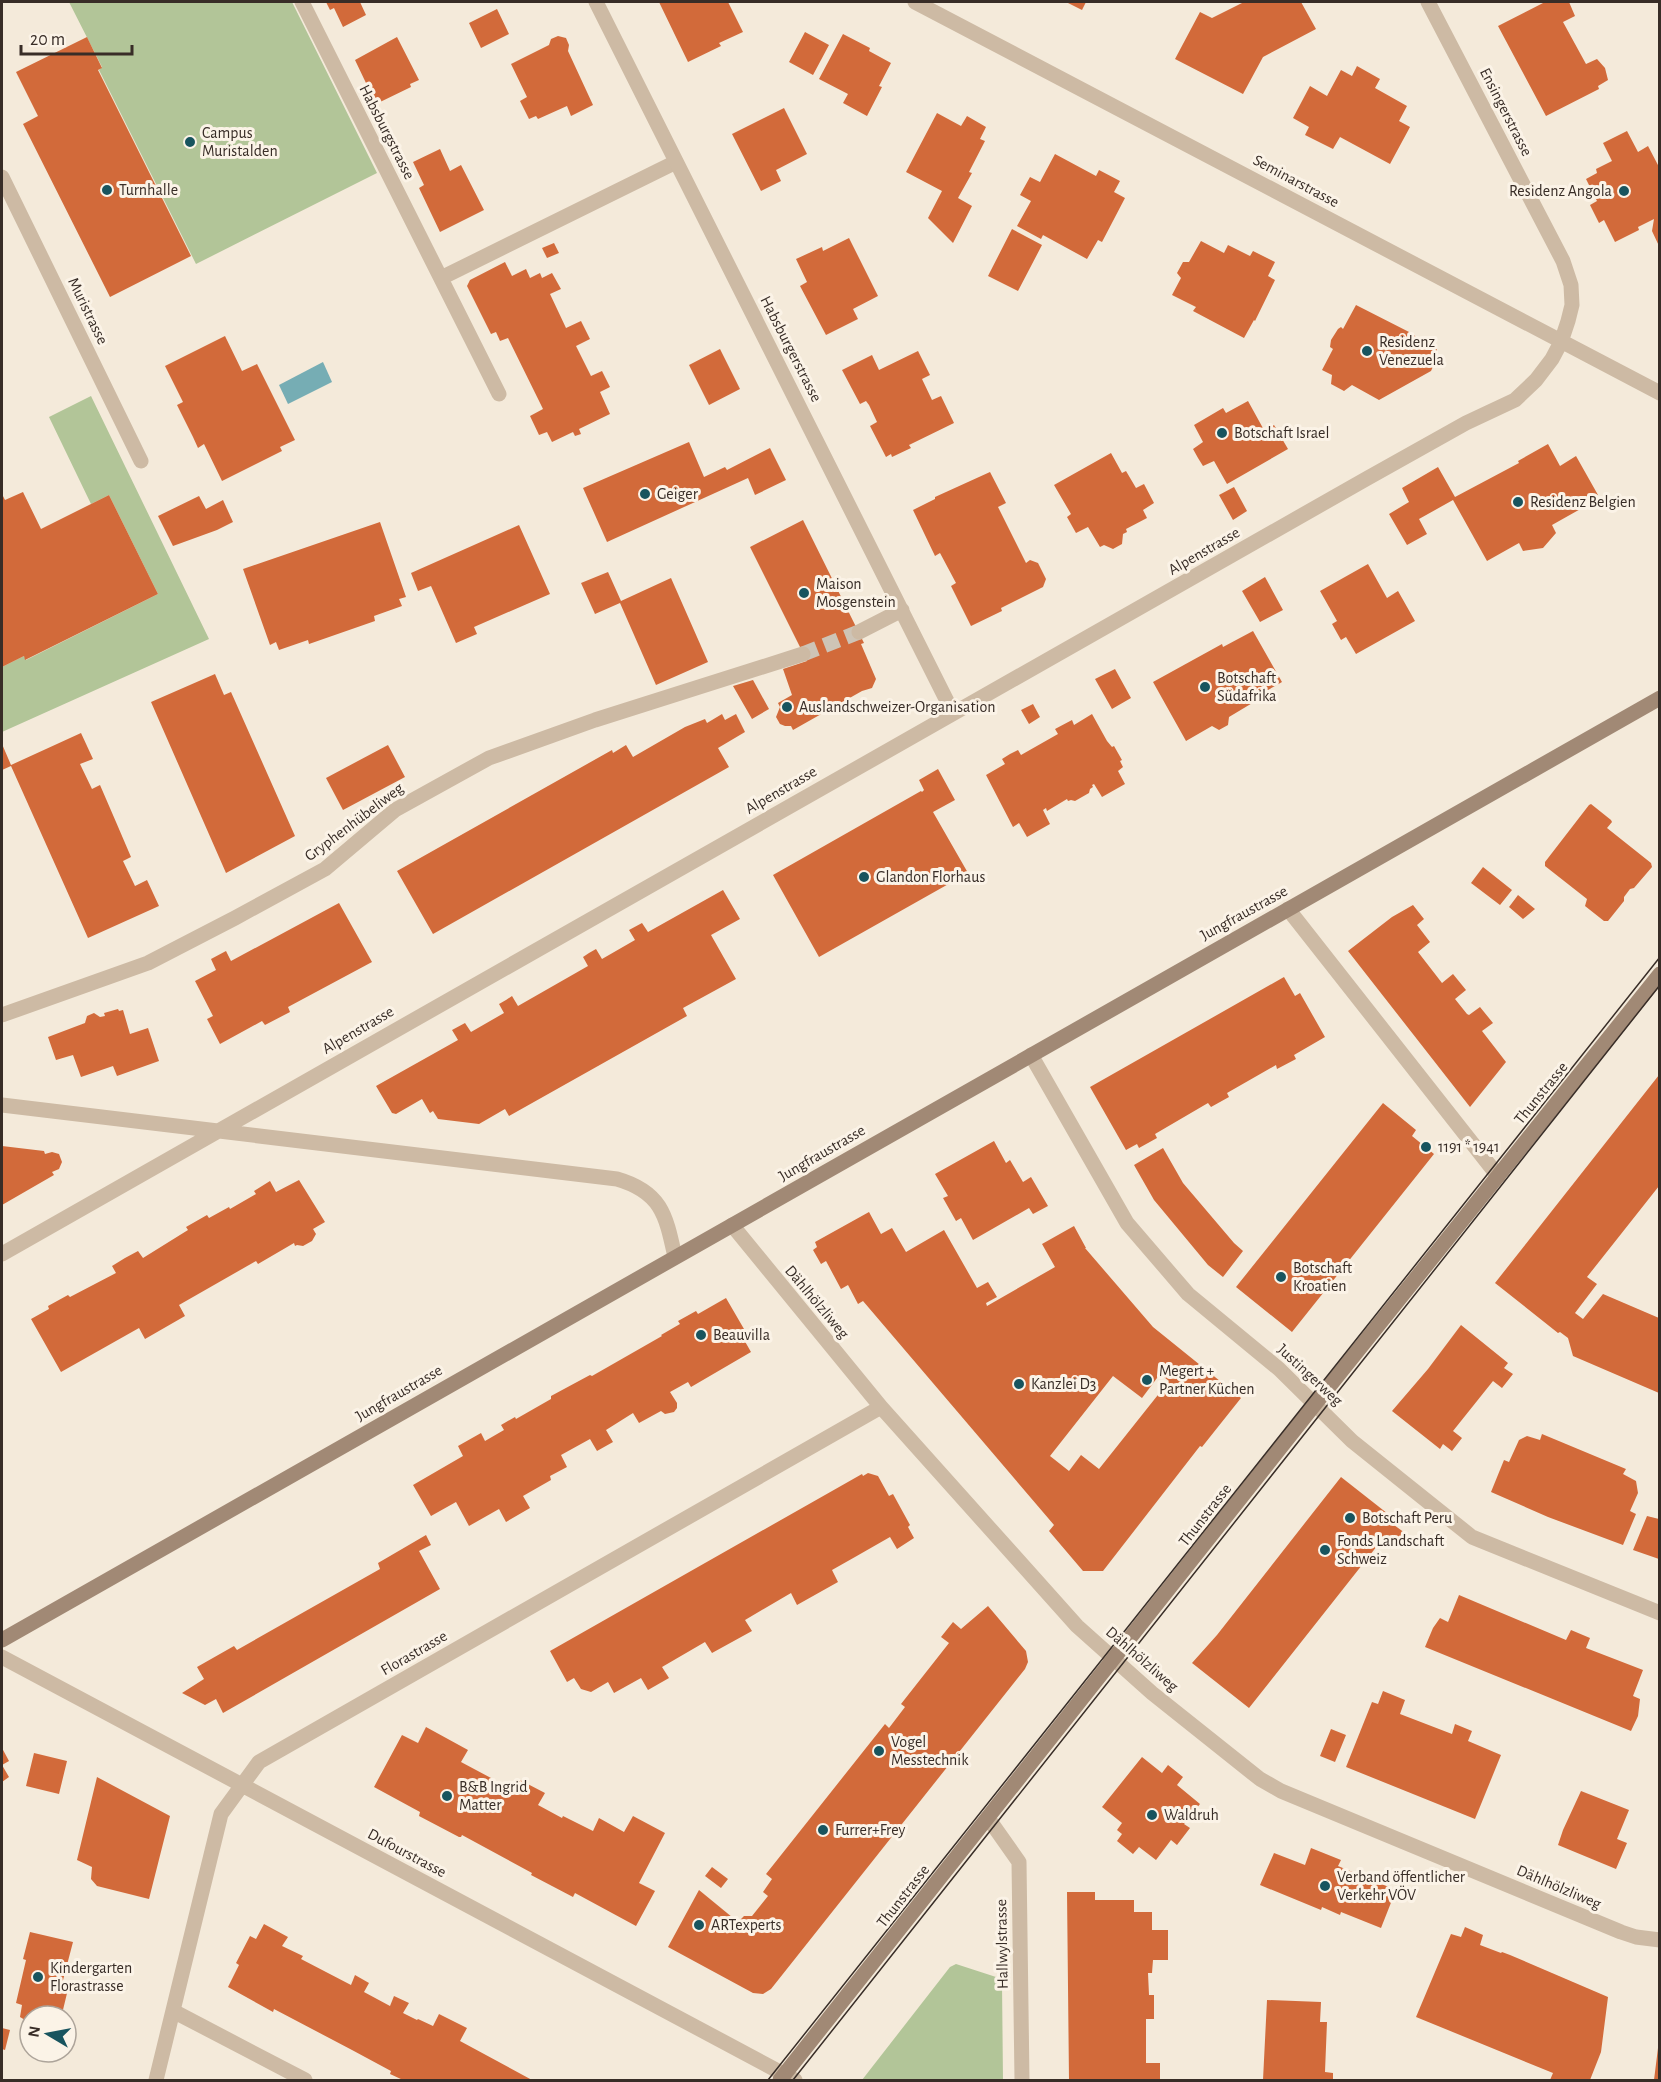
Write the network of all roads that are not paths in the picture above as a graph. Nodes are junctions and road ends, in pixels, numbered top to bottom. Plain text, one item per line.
1 (302, 2) edge
2 (596, 2) edge
3 (915, 2) edge
4 (1428, 2) edge
5 (676, 162) junction
6 (2, 177) edge
7 (441, 278) junction
8 (1561, 342) junction
9 (1659, 393) edge
10 (499, 394) dead end
11 (141, 461) dead end
12 (902, 610) junction
13 (859, 632) tunnel mouth
14 (803, 654) tunnel mouth
15 (1659, 698) edge
16 (953, 713) junction
17 (1288, 909) junction
18 (1659, 974) edge
19 (2, 1015) edge
20 (1031, 1055) junction
21 (2, 1105) edge
22 (217, 1131) junction
23 (1498, 1176) junction
24 (732, 1225) junction
25 (2, 1254) edge
26 (675, 1257) junction
27 (1315, 1404) junction
28 (881, 1407) junction
29 (1659, 1613) edge
30 (2, 1640) edge
31 (2, 1657) edge
32 (1113, 1660) junction
33 (241, 1785) junction
34 (988, 1818) junction
35 (1659, 1940) edge
36 (173, 2011) junction
37 (786, 2079) edge
38 (156, 2080) edge
39 (305, 2080) edge
40 (1022, 2080) edge

1 - 7 street, Habsburgstrasse
2 - 5 street, Habsburgerstrasse
3 - 8 street, Seminarstrasse
4 - 8 street, Ensingerstrasse
5 - 7 street
5 - 12 street, Habsburgerstrasse
6 - 11 street, Muristrasse
7 - 10 street, Habsburgstrasse
8 - 9 street, Seminarstrasse
8 - 16 street, Alpenstrasse
12 - 13 street
12 - 16 street, Habsburgerstrasse
14 - 19 street, Gryphenhübeliweg
15 - 17 street, Jungfraustrasse
16 - 22 street, Alpenstrasse
17 - 20 street, Jungfraustrasse
17 - 23 street
18 - 23 street, Thunstrasse
20 - 24 street, Jungfraustrasse
20 - 27 street, Justingerweg
21 - 22 street
22 - 25 street, Alpenstrasse
22 - 26 street
23 - 27 street, Thunstrasse
24 - 26 street, Jungfraustrasse
24 - 28 street, Dählhölzliweg
26 - 30 street, Jungfraustrasse
27 - 29 street, Justingerweg
27 - 32 street, Thunstrasse
28 - 32 street, Dählhölzliweg
28 - 33 street, Florastrasse
31 - 33 street, Dufourstrasse
32 - 34 street, Thunstrasse
32 - 35 street, Dählhölzliweg
33 - 36 street, Florastrasse
33 - 37 street, Dufourstrasse
34 - 37 street, Thunstrasse
34 - 40 street, Hallwylstrasse
36 - 38 street, Florastrasse
36 - 39 street

